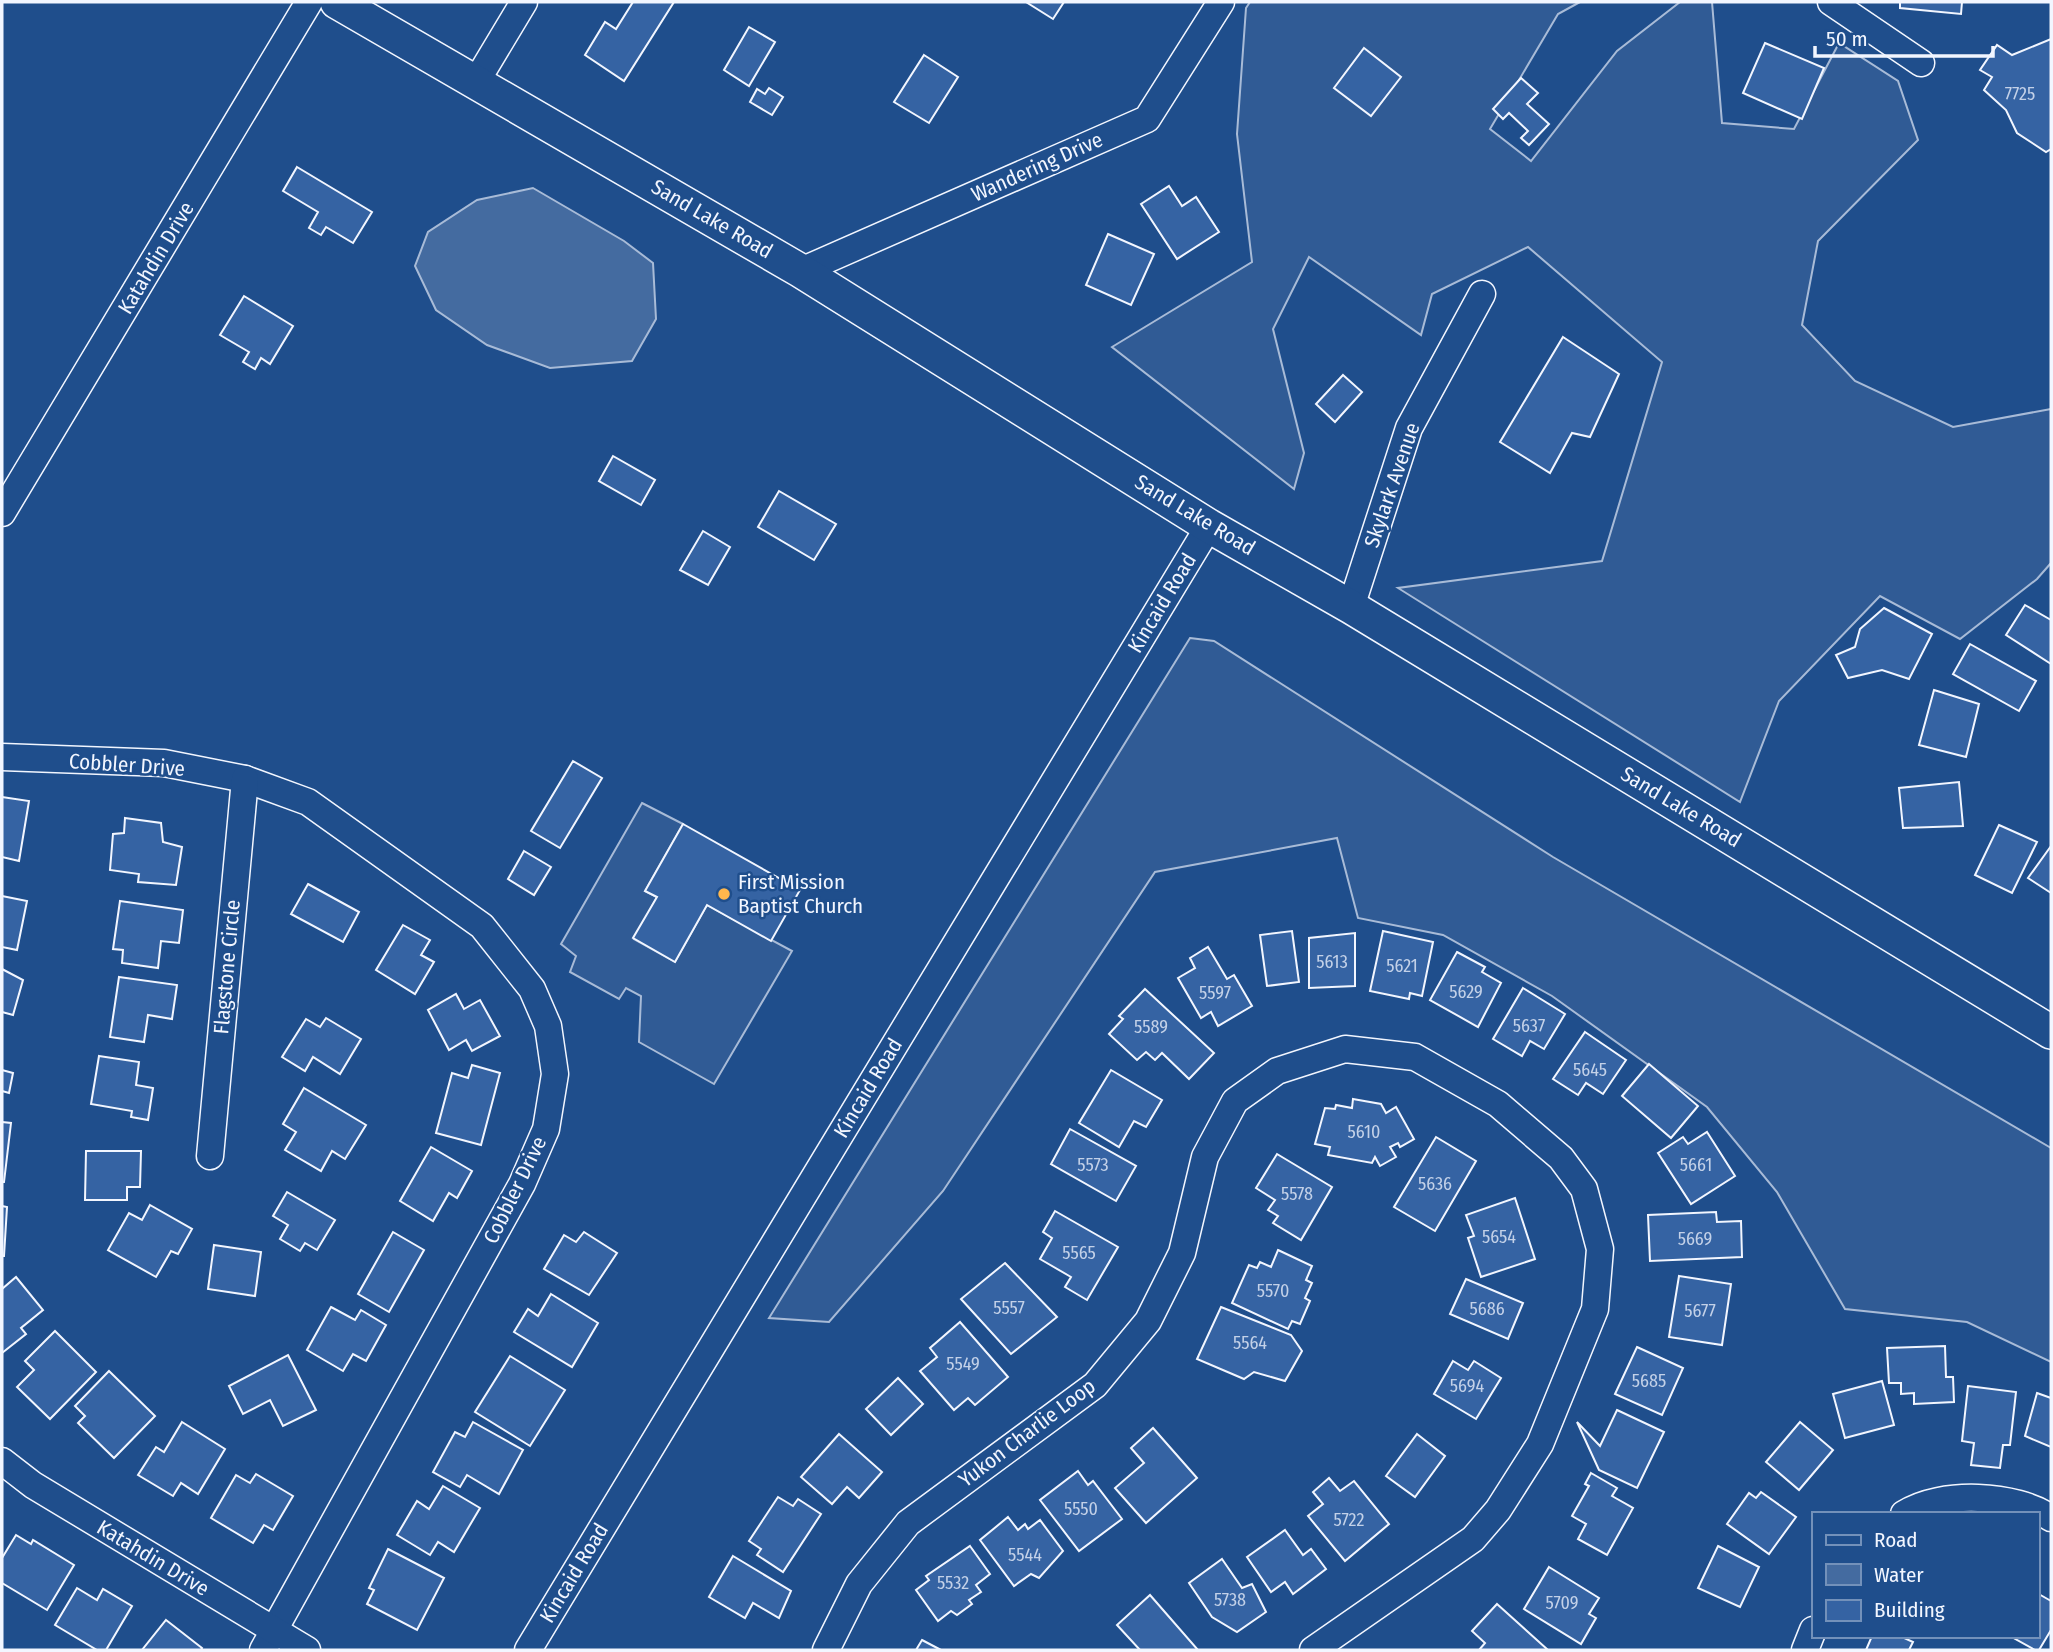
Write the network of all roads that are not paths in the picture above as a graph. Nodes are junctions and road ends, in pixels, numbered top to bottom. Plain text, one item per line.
1 (309, 2) edge
2 (337, 2) edge
3 (524, 2) edge
4 (1221, 2) edge
5 (1831, 2) edge
6 (1921, 63) dead end
7 (477, 82) junction
8 (800, 271) junction
9 (1482, 294) dead end
10 (2, 513) edge
11 (1209, 526) junction
12 (1351, 607) junction
13 (2, 757) edge
14 (245, 779) junction
15 (2051, 1031) edge
16 (210, 1156) dead end
17 (2, 1461) edge
18 (1907, 1512) edge
19 (2051, 1518) edge
20 (1812, 1632) edge
21 (269, 1641) edge
22 (307, 1650) edge
23 (528, 1650) edge
24 (826, 1650) edge
25 (1313, 1650) edge
26 (1805, 1650) edge

1 - 10 street, Katahdin Drive
2 - 7 main road, Sand Lake Road
3 - 7 street
4 - 8 street, Wandering Drive
5 - 6 street
7 - 8 main road, Sand Lake Road
8 - 11 main road, Sand Lake Road
9 - 12 street, Skylark Avenue
11 - 12 main road, Sand Lake Road
11 - 23 street, Kincaid Road
12 - 15 main road, Sand Lake Road
13 - 14 street, Cobbler Drive
14 - 16 street, Flagstone Circle
14 - 21 street, Cobbler Drive
17 - 21 street, Katahdin Drive
18 - 19 street
20 - 26 street
21 - 22 street, Katahdin Drive
24 - 25 street, Yukon Charlie Loop

